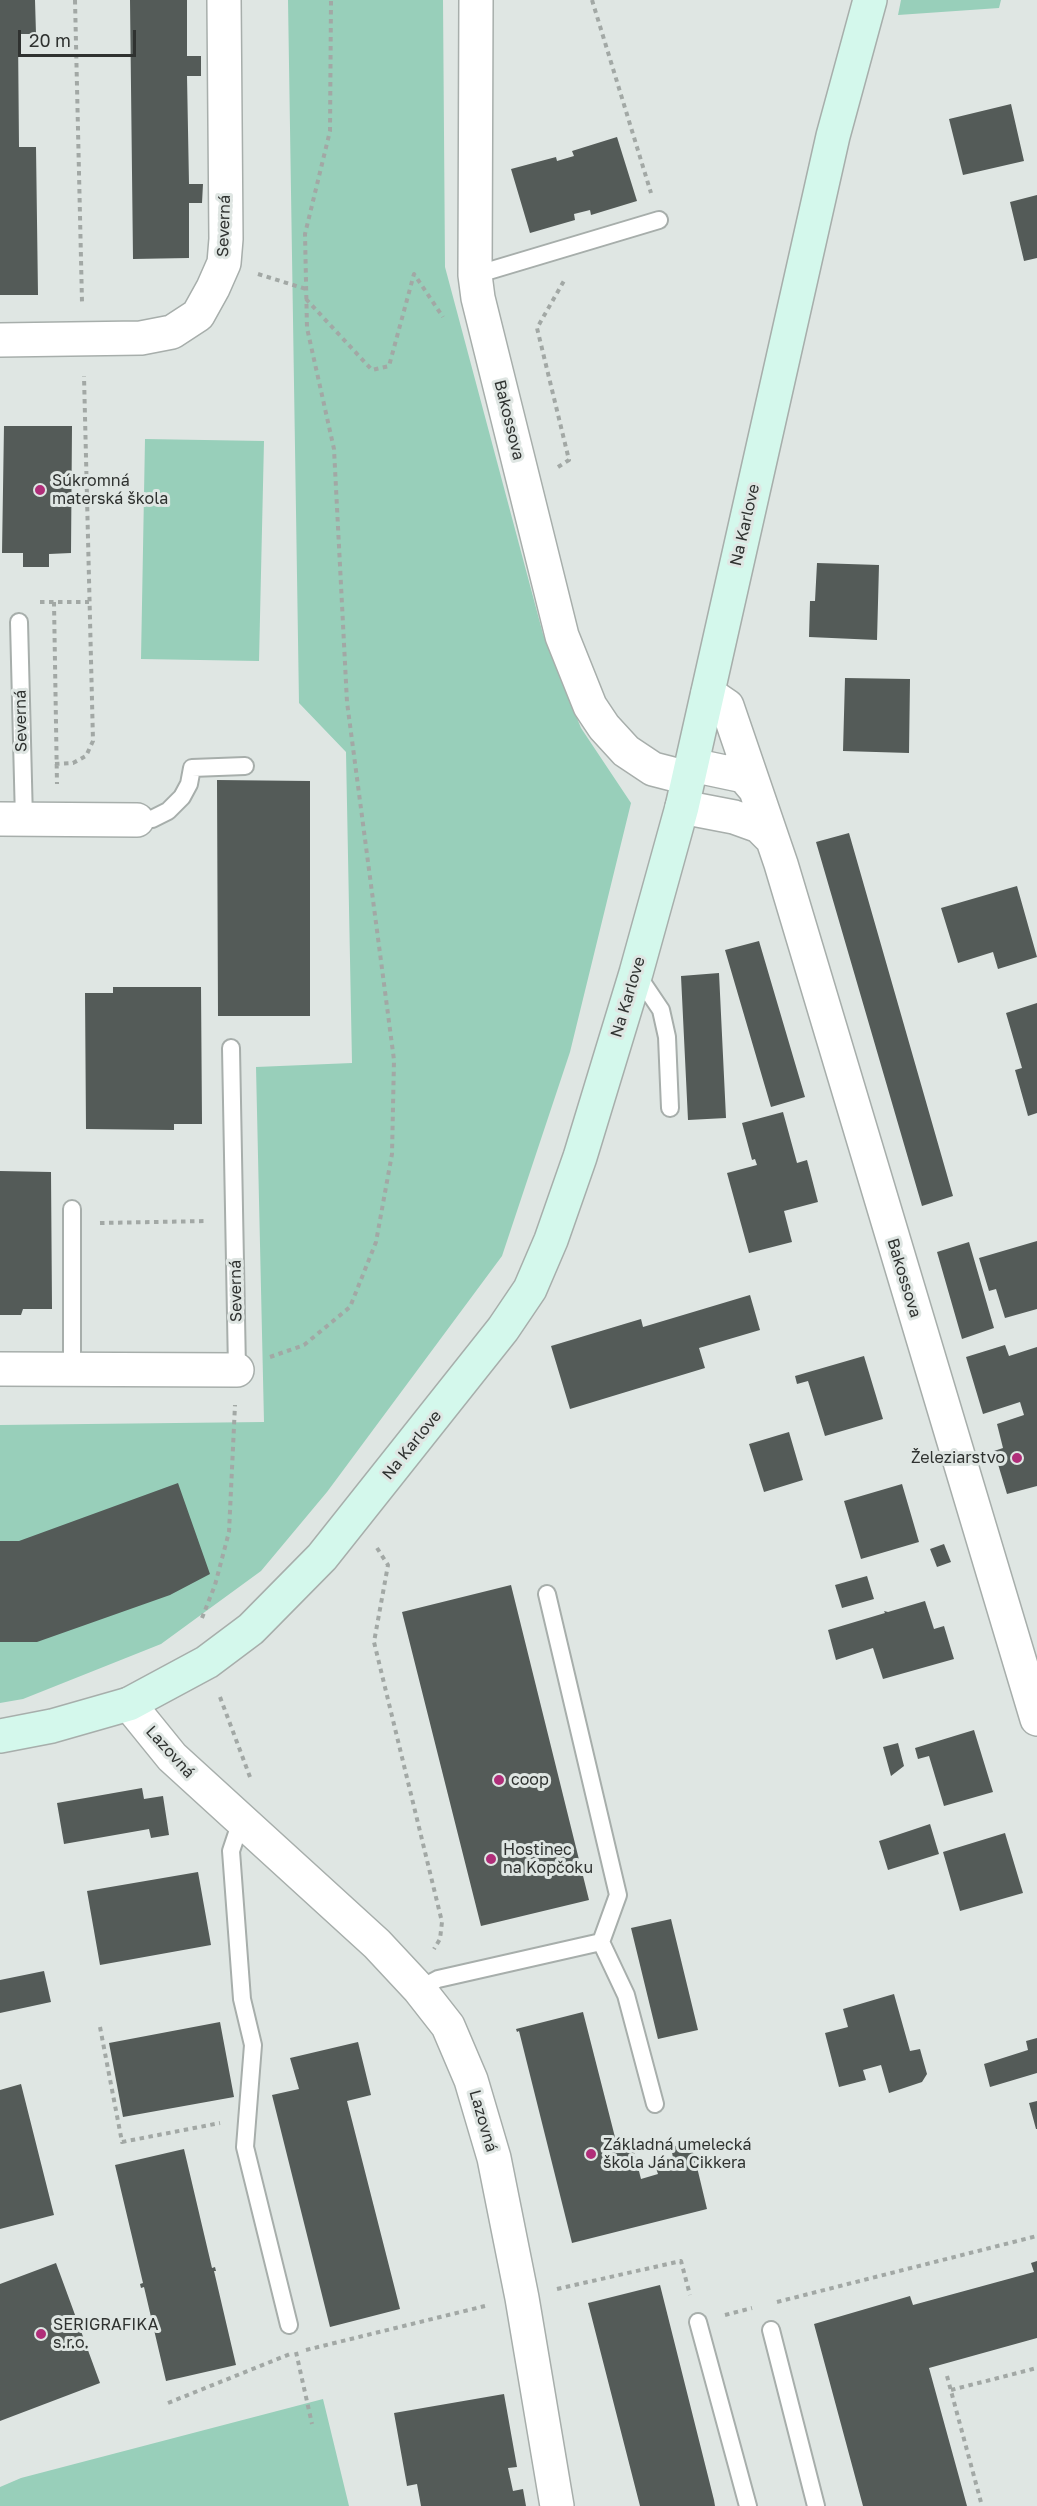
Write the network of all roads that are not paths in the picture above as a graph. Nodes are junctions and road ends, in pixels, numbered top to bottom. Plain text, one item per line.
1 (224, 0) edge
2 (476, 0) edge
3 (870, 0) edge
4 (659, 220) road end
5 (475, 275) junction
6 (0, 340) edge
7 (19, 622) dead end
8 (708, 693) junction
9 (245, 766) dead end
10 (687, 783) junction
11 (755, 789) junction
12 (12, 820) edge
13 (137, 820) joint
14 (771, 838) junction
15 (636, 973) junction
16 (231, 1048) dead end
17 (670, 1108) dead end
18 (72, 1216) road end
19 (0, 1369) edge
20 (72, 1370) junction
21 (237, 1370) joint
22 (547, 1594) dead end
23 (129, 1704) junction
24 (1037, 1719) edge
25 (0, 1736) edge
26 (241, 1821) junction
27 (601, 1942) junction
28 (419, 1989) junction
29 (655, 2104) dead end
30 (698, 2322) road end
31 (289, 2325) road end
32 (771, 2330) dead end
33 (557, 2506) edge
34 (748, 2506) edge
35 (816, 2506) edge

1 - 6 street, Severná
2 - 5 street, Bakossova
3 - 8 street, Na Karlove
4 - 5 lane
5 - 10 street, Bakossova
7 - 12 lane, Severná
8 - 10 street, Na Karlove
8 - 11 street, Bakossova
9 - 13 lane
10 - 11 street, Bakossova
10 - 14 street, Bakossova
10 - 15 street, Na Karlove
11 - 14 street, Bakossova
12 - 13 street, Severná
14 - 24 street, Bakossova
15 - 17 lane
15 - 23 street, Na Karlove
16 - 21 lane, Severná
18 - 20 lane
19 - 20 street
20 - 21 street
22 - 27 lane
23 - 25 street, Na Karlove
23 - 26 street, Lazovná
26 - 28 street, Lazovná
26 - 31 lane
27 - 28 lane
27 - 29 lane
28 - 33 street, Lazovná
30 - 34 lane
32 - 35 lane

